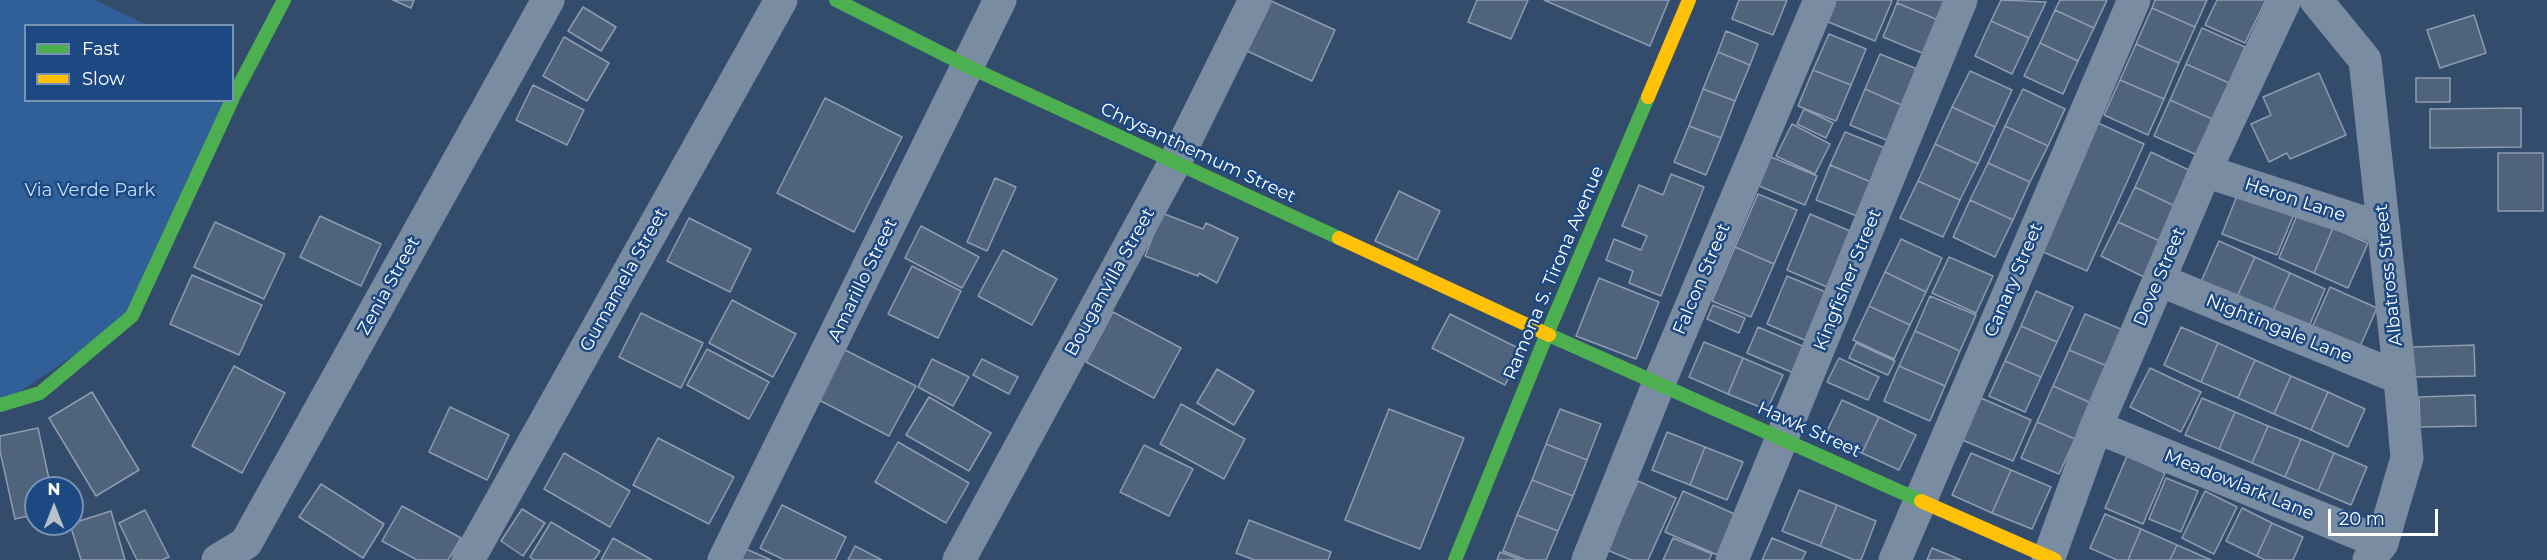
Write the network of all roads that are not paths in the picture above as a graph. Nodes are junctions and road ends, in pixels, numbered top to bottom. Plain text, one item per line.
1 (284, 0) edge
2 (548, 0) edge
3 (781, 0) edge
4 (836, 0) edge
5 (1000, 0) edge
6 (1255, 0) edge
7 (1689, 0) edge
8 (1820, 0) edge
9 (1962, 0) edge
10 (2134, 0) edge
11 (2285, 0) edge
12 (2316, 0) edge
13 (969, 67) junction
14 (234, 96) edge
15 (231, 102) edge
16 (1175, 162) junction
17 (2205, 171) junction
18 (2384, 229) junction
19 (2159, 279) junction
20 (1547, 334) junction
21 (2400, 378) junction
22 (1659, 383) junction
23 (0, 405) edge
24 (2096, 427) junction
25 (1784, 438) junction
26 (1920, 500) junction
27 (2375, 552) edge
28 (2051, 559) edge
29 (218, 560) edge
30 (468, 560) edge
31 (724, 560) edge
32 (959, 560) edge
33 (1455, 560) edge
34 (1588, 560) edge
35 (1732, 560) edge
36 (1895, 560) edge

1 - 14 street
2 - 29 street, Zenia Street
3 - 30 street, Gumamela Street
4 - 13 street, Chrysanthemum Street
5 - 13 street, Amarillo Street
6 - 16 street, Bouganvilla Street
7 - 20 street, Ramona S. Tirona Avenue
8 - 22 street, Falcon Street
9 - 25 street, Kingfisher Street
10 - 26 street, Canary Street
11 - 17 street, Dove Street
12 - 18 street, Albatross Street
13 - 16 street, Chrysanthemum Street
13 - 31 street, Amarillo Street
15 - 23 street
16 - 20 street, Chrysanthemum Street
16 - 32 street, Bouganvilla Street
17 - 18 street, Heron Lane
17 - 19 street, Dove Street
18 - 21 street, Albatross Street
19 - 21 street, Nightingale Lane
19 - 24 street, Dove Street
20 - 22 street, Hawk Street
20 - 33 street, Ramona S. Tirona Avenue
21 - 27 street, Albatross Street
22 - 25 street, Hawk Street
22 - 34 street, Falcon Street
24 - 27 street, Meadowlark Lane
24 - 28 street, Dove Street
25 - 26 street, Hawk Street
25 - 35 street, Kingfisher Street
26 - 28 street, Hawk Street
26 - 36 street, Canary Street

